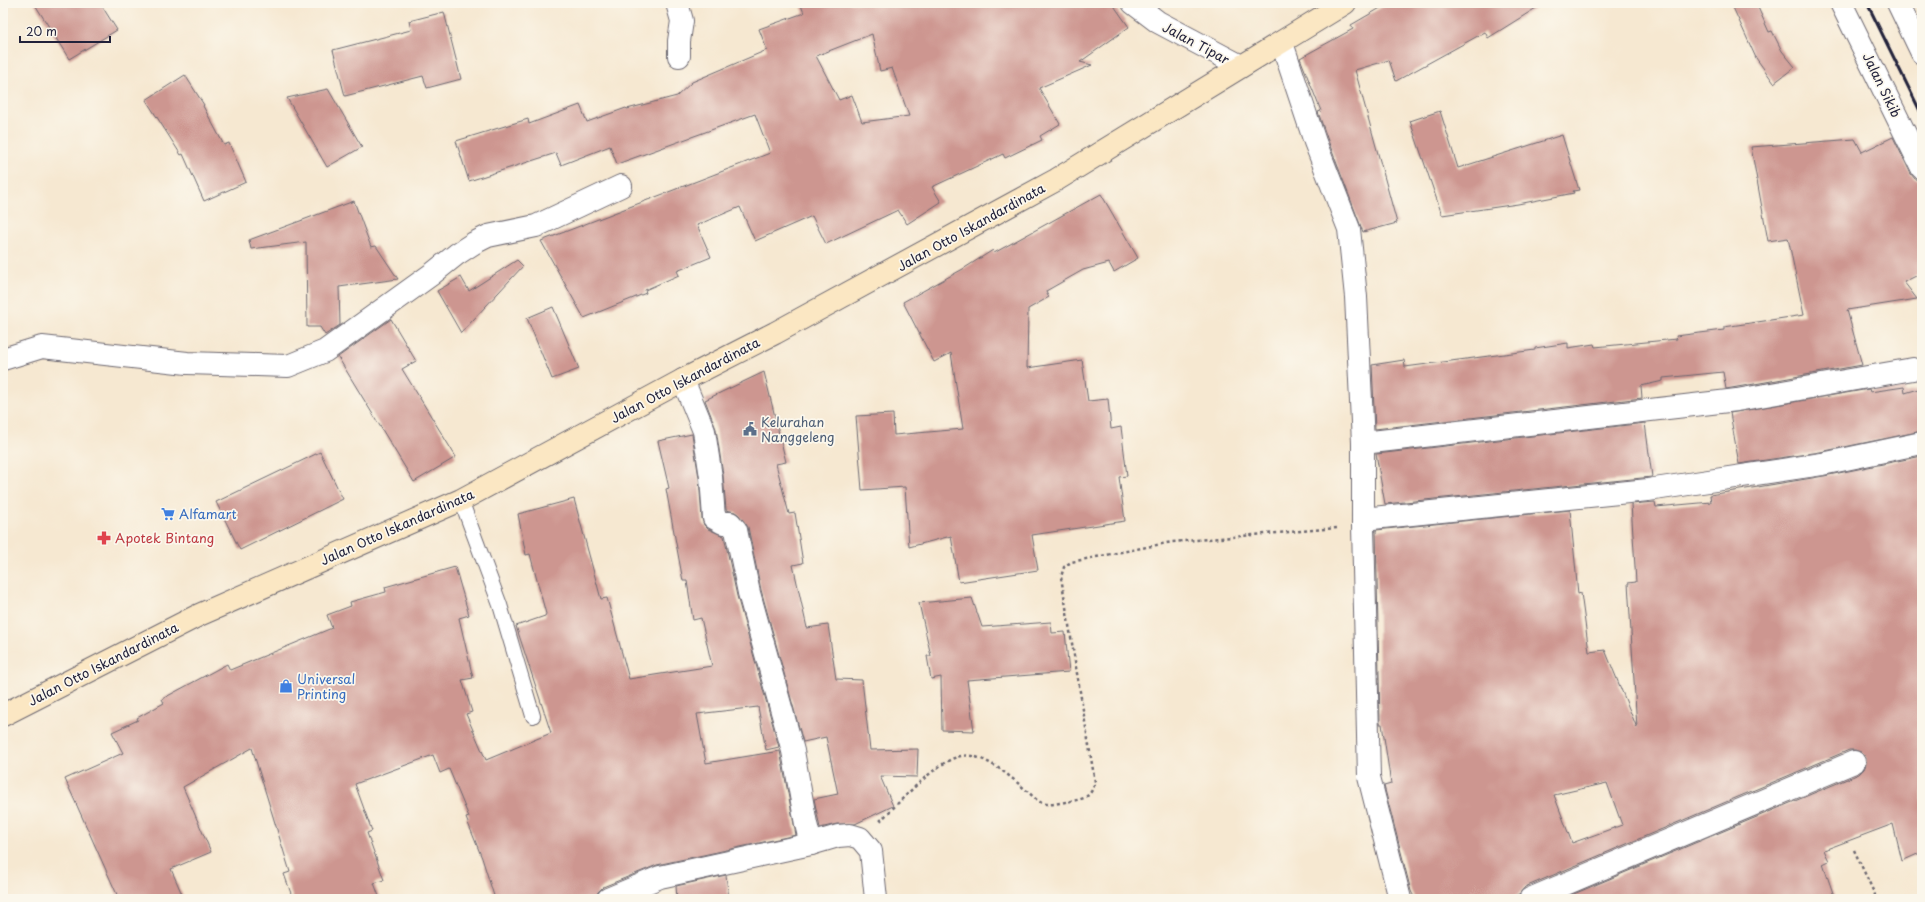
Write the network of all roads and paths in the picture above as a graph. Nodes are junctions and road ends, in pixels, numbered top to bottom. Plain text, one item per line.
1 (677, 3) edge
2 (1133, 3) edge
3 (1345, 3) edge
4 (1841, 3) edge
5 (1898, 3) edge
6 (1282, 43) junction
7 (1922, 53) edge
8 (679, 56) dead end
9 (1241, 66) junction
10 (1922, 168) edge
11 (621, 186) dead end
12 (3, 359) edge
13 (1913, 369) dead end
14 (683, 380) junction
15 (1363, 443) junction
16 (1922, 443) edge
17 (461, 500) junction
18 (1363, 522) junction
19 (3, 715) edge
20 (533, 716) dead end
21 (1854, 762) dead end
22 (860, 838) junction
23 (811, 844) junction
24 (1854, 850) dead end
25 (608, 899) edge
26 (876, 899) edge
27 (1400, 899) edge
28 (1530, 899) edge
29 (1877, 899) edge

1 - 8 street
2 - 9 street, Jalan Tipar
3 - 6 main road, Jalan Otto Iskandardinata
4 - 10 street, Jalan Sikib
5 - 7 street
6 - 9 main road, Jalan Otto Iskandardinata
6 - 15 street
9 - 14 main road, Jalan Otto Iskandardinata
11 - 12 street
13 - 15 street
14 - 17 main road, Jalan Otto Iskandardinata
14 - 23 street
15 - 18 street
16 - 18 street
17 - 19 main road, Jalan Otto Iskandardinata
17 - 20 lane
18 - 22 path
18 - 27 street
21 - 28 street
22 - 23 street
22 - 26 street
23 - 25 street
24 - 29 path

